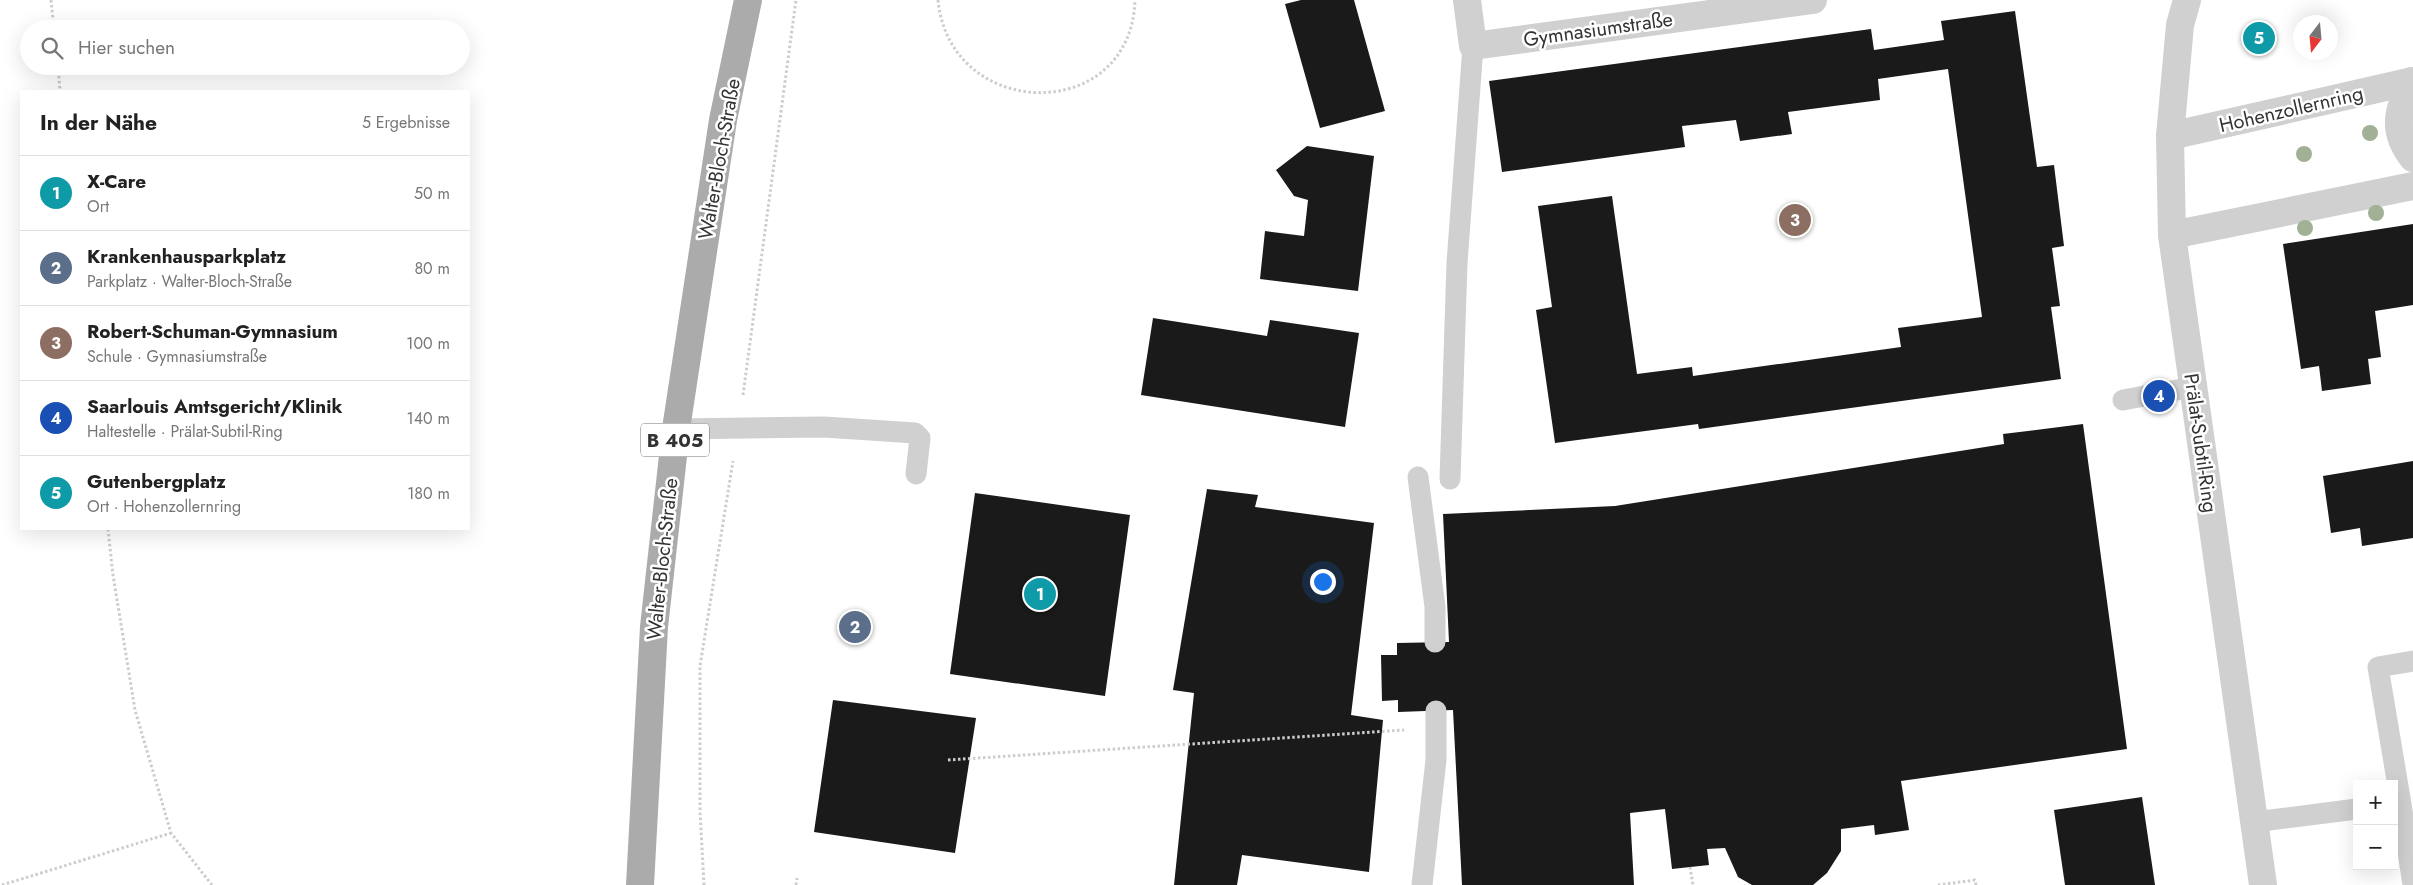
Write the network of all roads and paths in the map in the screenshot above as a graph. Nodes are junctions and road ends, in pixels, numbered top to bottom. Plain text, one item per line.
1 (50, 0) edge
2 (748, 0) edge
3 (938, 0) edge
4 (1135, 0) edge
5 (1467, 0) edge
6 (1813, 0) edge
7 (2180, 4) edge
8 (53, 20) edge
9 (1473, 46) junction
10 (59, 75) edge
11 (2413, 81) edge
12 (60, 90) edge
13 (2170, 136) junction
14 (2413, 158) edge
15 (2413, 186) edge
16 (2172, 235) junction
17 (2193, 387) junction
18 (2123, 400) dead end
19 (676, 429) junction
20 (916, 474) dead end
21 (1418, 477) dead end
22 (1450, 479) dead end
23 (108, 530) edge
24 (1435, 642) dead end
25 (2413, 661) edge
26 (1436, 719) joint
27 (948, 760) dead end
28 (2394, 780) edge
29 (2398, 804) edge
30 (2353, 810) edge
31 (2254, 822) junction
32 (171, 833) junction
33 (1690, 867) dead end
34 (797, 878) dead end
35 (2, 885) edge
36 (212, 885) edge
37 (640, 885) edge
38 (796, 885) edge
39 (1422, 885) edge
40 (1693, 885) edge
41 (1938, 885) edge
42 (1976, 885) edge
43 (2263, 885) edge
44 (2412, 885) edge

1 - 8 path
2 - 19 main road, Walter-Bloch-Straße / B 405
3 - 4 path
5 - 9 street
6 - 9 street, Gymnasiumstraße
7 - 13 street, Prälat-Subtil-Ring
9 - 22 lane
10 - 12 path
11 - 13 street, Hohenzollernring
11 - 14 street, Hohenzollernring
13 - 16 street, Prälat-Subtil-Ring
15 - 16 street
16 - 17 street, Prälat-Subtil-Ring
17 - 18 lane
17 - 31 street, Prälat-Subtil-Ring
19 - 20 lane
19 - 37 main road, Walter-Bloch-Straße / B 405
21 - 24 lane
23 - 32 path
25 - 28 lane
26 - 27 path
26 - 39 lane
29 - 44 lane
30 - 31 lane
31 - 43 street, Prälat-Subtil-Ring
32 - 35 path
32 - 36 path
33 - 40 path
34 - 38 path
41 - 42 path

